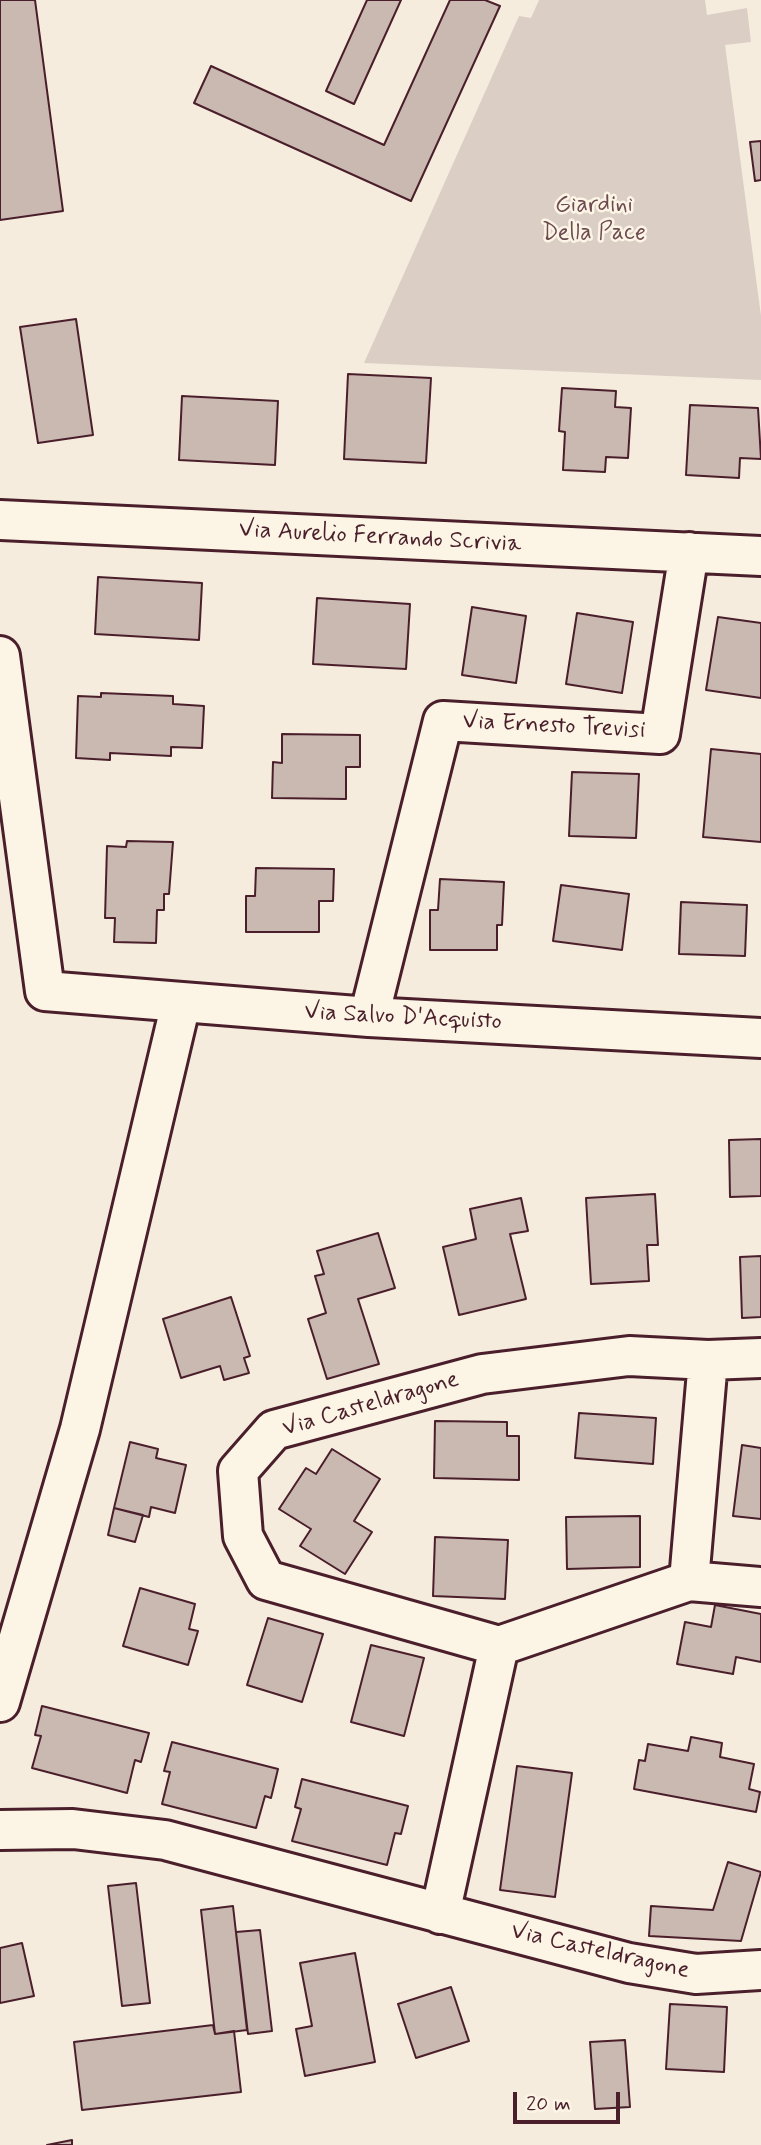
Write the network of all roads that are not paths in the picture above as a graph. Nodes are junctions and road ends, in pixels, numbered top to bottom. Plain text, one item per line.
1 (0, 520) edge
2 (689, 552) junction
3 (761, 556) edge
4 (0, 656) edge
5 (181, 1003) junction
6 (369, 1017) junction
7 (761, 1038) edge
8 (761, 1358) edge
9 (708, 1360) junction
10 (690, 1581) junction
11 (761, 1587) edge
12 (499, 1646) junction
13 (0, 1702) edge
14 (0, 1830) edge
15 (440, 1914) junction
16 (761, 1970) edge

1 - 2 street, Via Aurelio Ferrando Scrivia
2 - 3 street, Via Aurelio Ferrando Scrivia
2 - 6 street, Via Ernesto Trevisi
4 - 5 street, Via Salvo D'Acquisto
5 - 6 street, Via Salvo D'Acquisto
5 - 13 street
6 - 7 street, Via Salvo D'Acquisto
8 - 9 street, Via Casteldragone
9 - 10 street
9 - 12 street, Via Casteldragone
10 - 11 street
10 - 12 street
12 - 15 street
14 - 15 street, Via Casteldragone
15 - 16 street, Via Casteldragone

